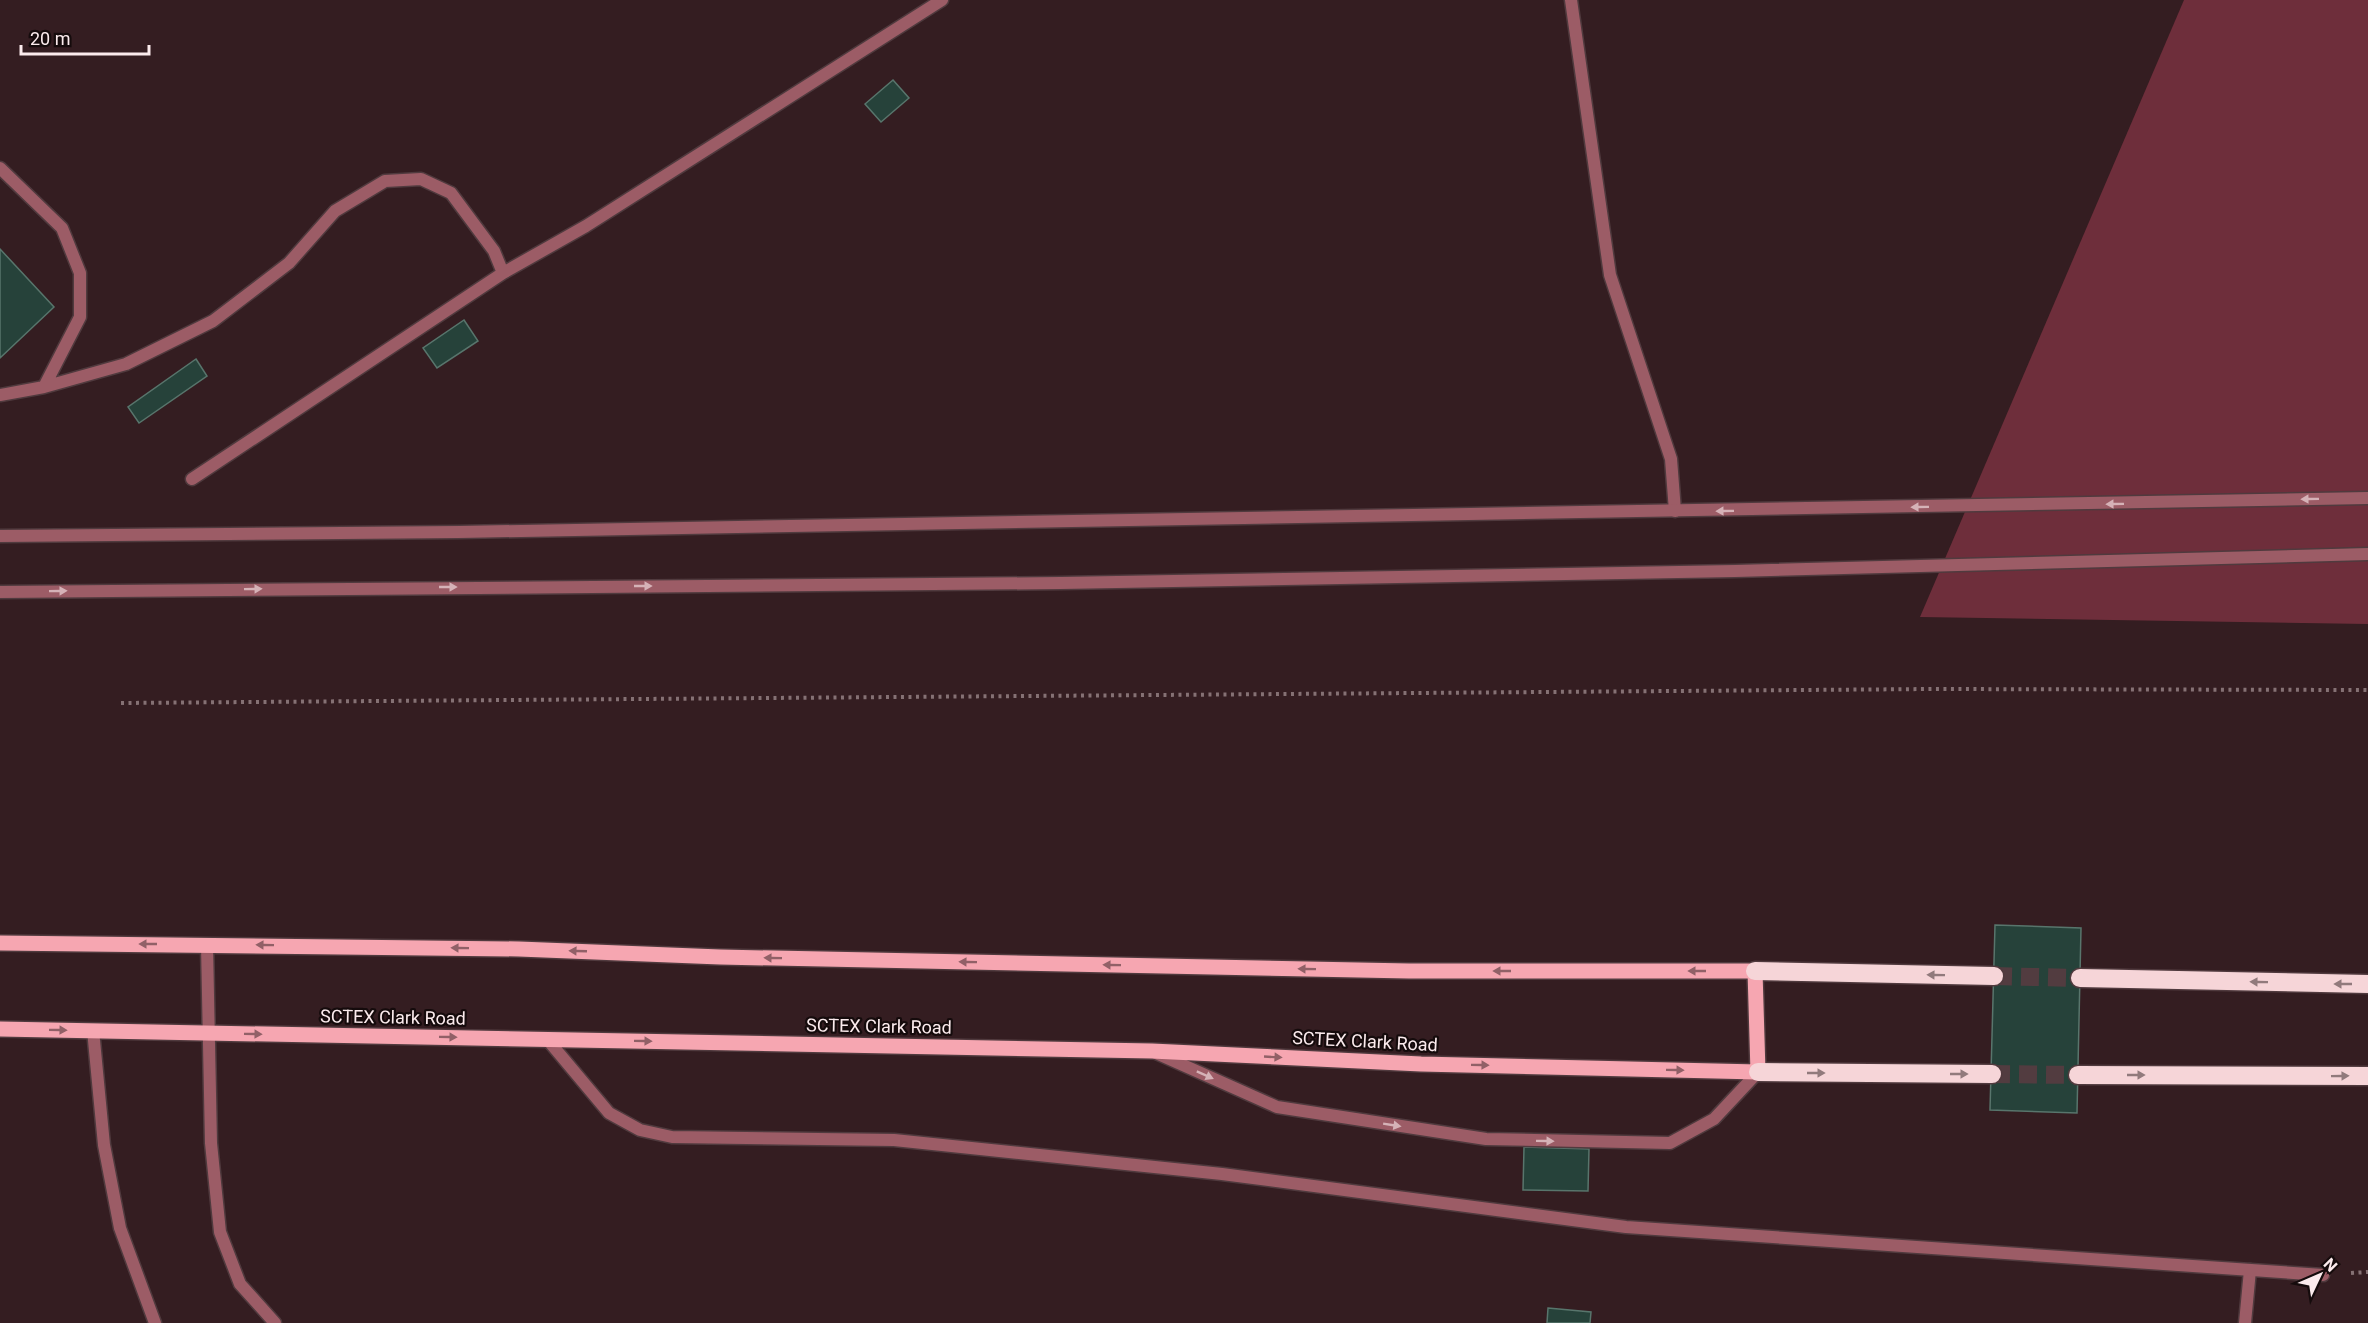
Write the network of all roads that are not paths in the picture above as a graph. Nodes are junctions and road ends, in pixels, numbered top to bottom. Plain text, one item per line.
1 (942, 0) edge
2 (1571, 0) edge
3 (0, 168) edge
4 (503, 273) junction
5 (44, 387) junction
6 (0, 396) edge
7 (192, 479) dead end
8 (2368, 498) edge
9 (1675, 511) junction
10 (0, 536) edge
11 (2368, 554) edge
12 (0, 592) edge
13 (0, 943) edge
14 (207, 945) junction
15 (1755, 971) junction
16 (1994, 976) tunnel mouth
17 (2080, 978) tunnel mouth
18 (2368, 984) edge
19 (0, 1029) edge
20 (93, 1030) junction
21 (208, 1033) junction
22 (547, 1040) junction
23 (1152, 1051) junction
24 (1758, 1072) junction
25 (1992, 1074) tunnel mouth
26 (2078, 1075) tunnel mouth
27 (2368, 1076) edge
28 (2250, 1270) junction
29 (2323, 1275) dead end
30 (155, 1323) edge
31 (275, 1323) edge
32 (2245, 1323) edge

1 - 4 street
2 - 9 street
3 - 5 street
4 - 5 street
4 - 7 street
5 - 6 street
8 -> 9 street
9 - 10 street
12 -> 11 street
14 -> 13 main road
15 -> 14 main road
14 - 21 street
16 -> 15 highway
15 - 24 main road
18 -> 17 highway
19 -> 20 main road, SCTEX Clark Road
20 - 21 main road, SCTEX Clark Road
20 - 30 street
21 -> 22 main road, SCTEX Clark Road
21 - 31 street
22 -> 23 main road, SCTEX Clark Road
22 - 28 street
23 -> 24 main road, SCTEX Clark Road
23 -> 24 street
24 -> 25 highway
26 -> 27 highway
28 - 29 street
28 - 32 street

